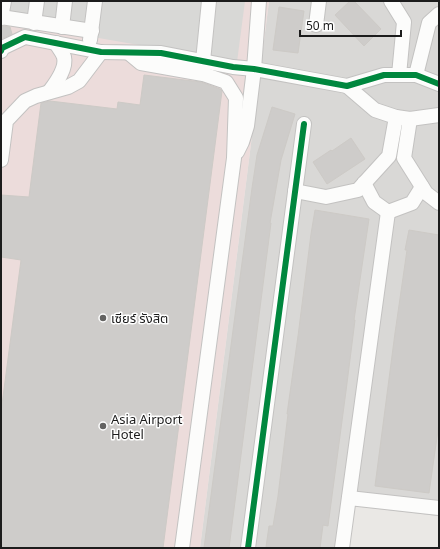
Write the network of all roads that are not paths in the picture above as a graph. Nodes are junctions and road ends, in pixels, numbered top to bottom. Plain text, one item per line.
1 (4, 1) edge
2 (37, 1) edge
3 (65, 1) edge
4 (95, 1) edge
5 (209, 1) edge
6 (259, 1) edge
7 (319, 1) edge
8 (391, 1) edge
9 (439, 14) edge
10 (1, 18) edge
11 (34, 23) junction
12 (316, 25) dead end
13 (62, 27) junction
14 (92, 31) junction
15 (56, 43) junction
16 (1, 48) edge
17 (95, 51) junction
18 (129, 53) junction
19 (203, 61) junction
20 (254, 69) junction
21 (399, 75) junction
22 (416, 75) junction
23 (439, 84) edge
24 (348, 86) junction
25 (49, 92) junction
26 (439, 115) edge
27 (396, 116) junction
28 (410, 118) junction
29 (304, 124) dead end
30 (234, 158) junction
31 (1, 160) edge
32 (364, 184) junction
33 (422, 186) junction
34 (295, 192) junction
35 (439, 203) edge
36 (388, 212) junction
37 (349, 498) junction
38 (439, 508) edge
39 (182, 548) edge
40 (248, 548) edge
41 (342, 548) edge

1 - 10 street
2 - 11 street
3 - 13 street
4 - 14 street
5 - 19 street
6 - 20 street
7 - 12 street
8 - 21 street
9 - 22 street
10 - 11 street
11 - 13 street
13 - 14 street
14 - 17 street
15 - 16 street
15 - 17 street
15 - 25 street
17 - 18 street
17 - 25 street
18 - 19 street
18 - 30 street
19 - 20 street
20 - 24 street
20 - 30 street
21 - 22 street
21 - 24 street
22 - 23 street
24 - 27 street
25 - 31 street
26 - 28 street
27 - 28 street
27 - 32 street
28 - 33 street
29 - 34 street
30 - 39 street
32 - 34 street
32 - 36 street
33 - 35 street
33 - 36 street
34 - 40 street
36 - 37 street
37 - 38 street
37 - 41 street

